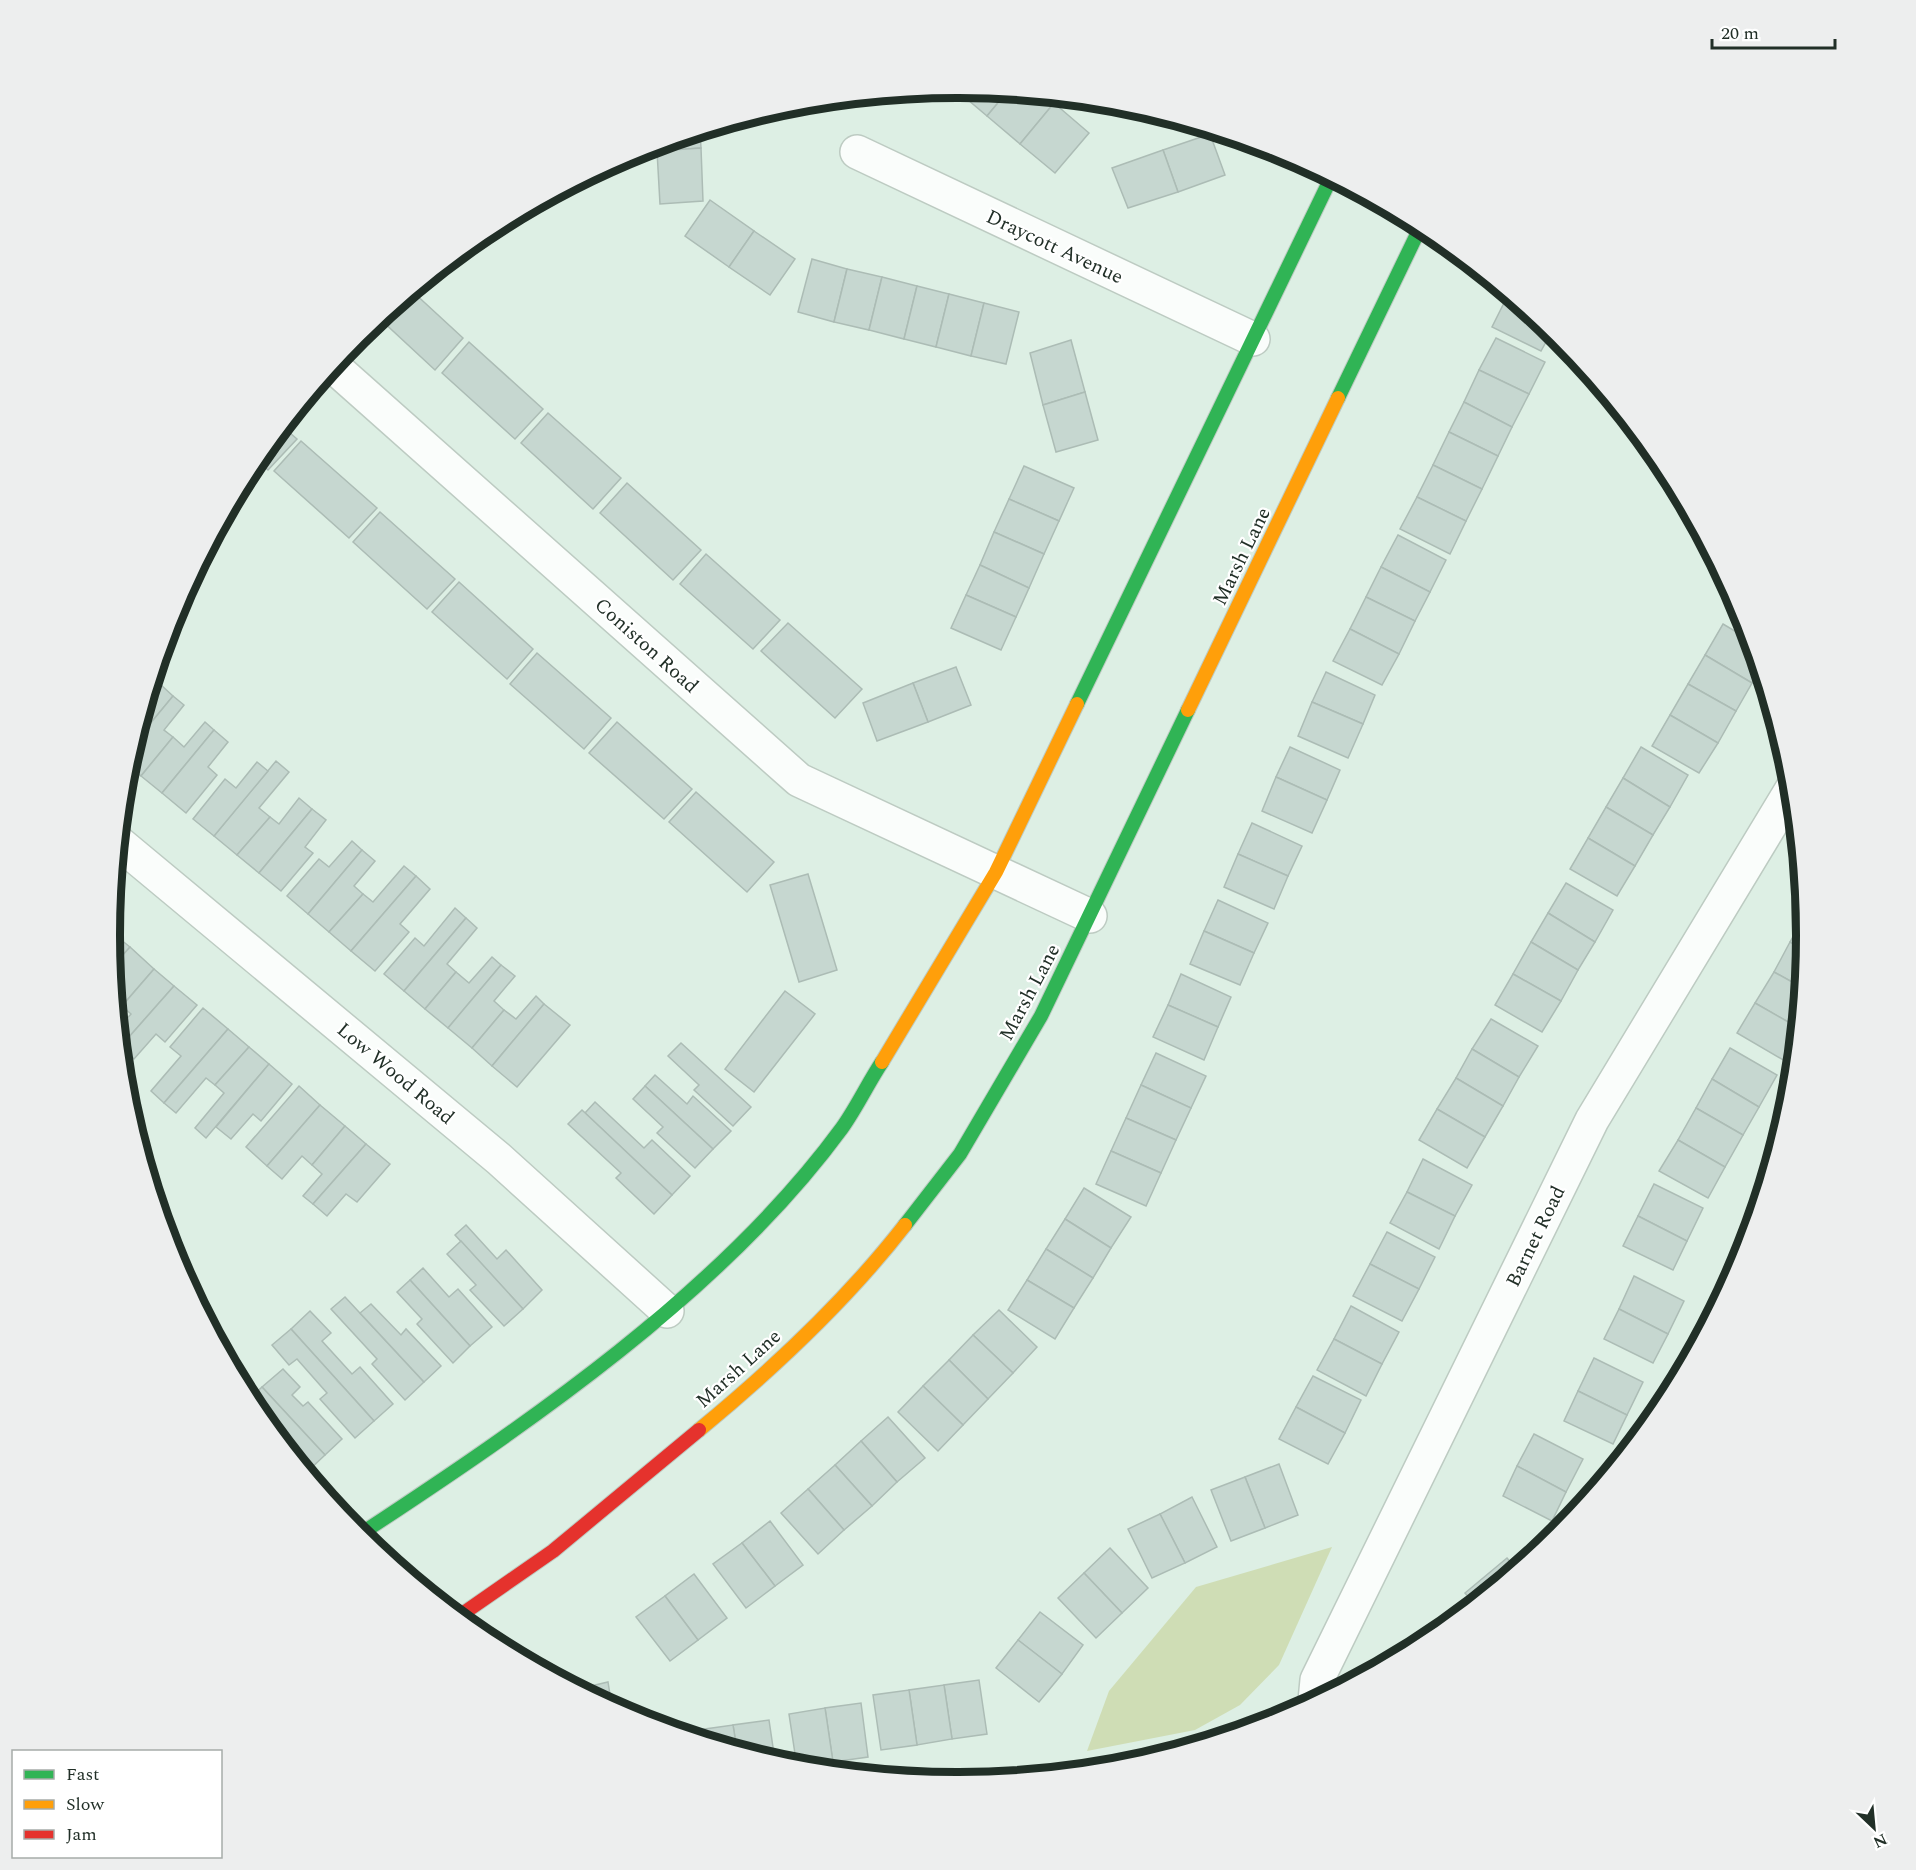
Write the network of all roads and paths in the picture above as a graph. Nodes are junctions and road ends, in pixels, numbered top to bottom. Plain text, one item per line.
1 (857, 152) dead end
2 (1328, 184) edge
3 (1417, 235) edge
4 (1253, 339) junction
5 (339, 371) edge
6 (1784, 802) edge
7 (126, 848) edge
8 (996, 872) junction
9 (1090, 916) junction
10 (667, 1311) junction
11 (368, 1529) edge
12 (466, 1612) edge
13 (1316, 1692) edge

1 - 4 street, Draycott Avenue
2 - 4 main road
3 - 9 main road, Marsh Lane
4 - 8 main road
5 - 8 street, Coniston Road
6 - 13 street, Barnet Road
7 - 10 street, Low Wood Road
8 - 9 street, Coniston Road
8 - 10 main road
9 - 12 main road, Marsh Lane
10 - 11 main road

